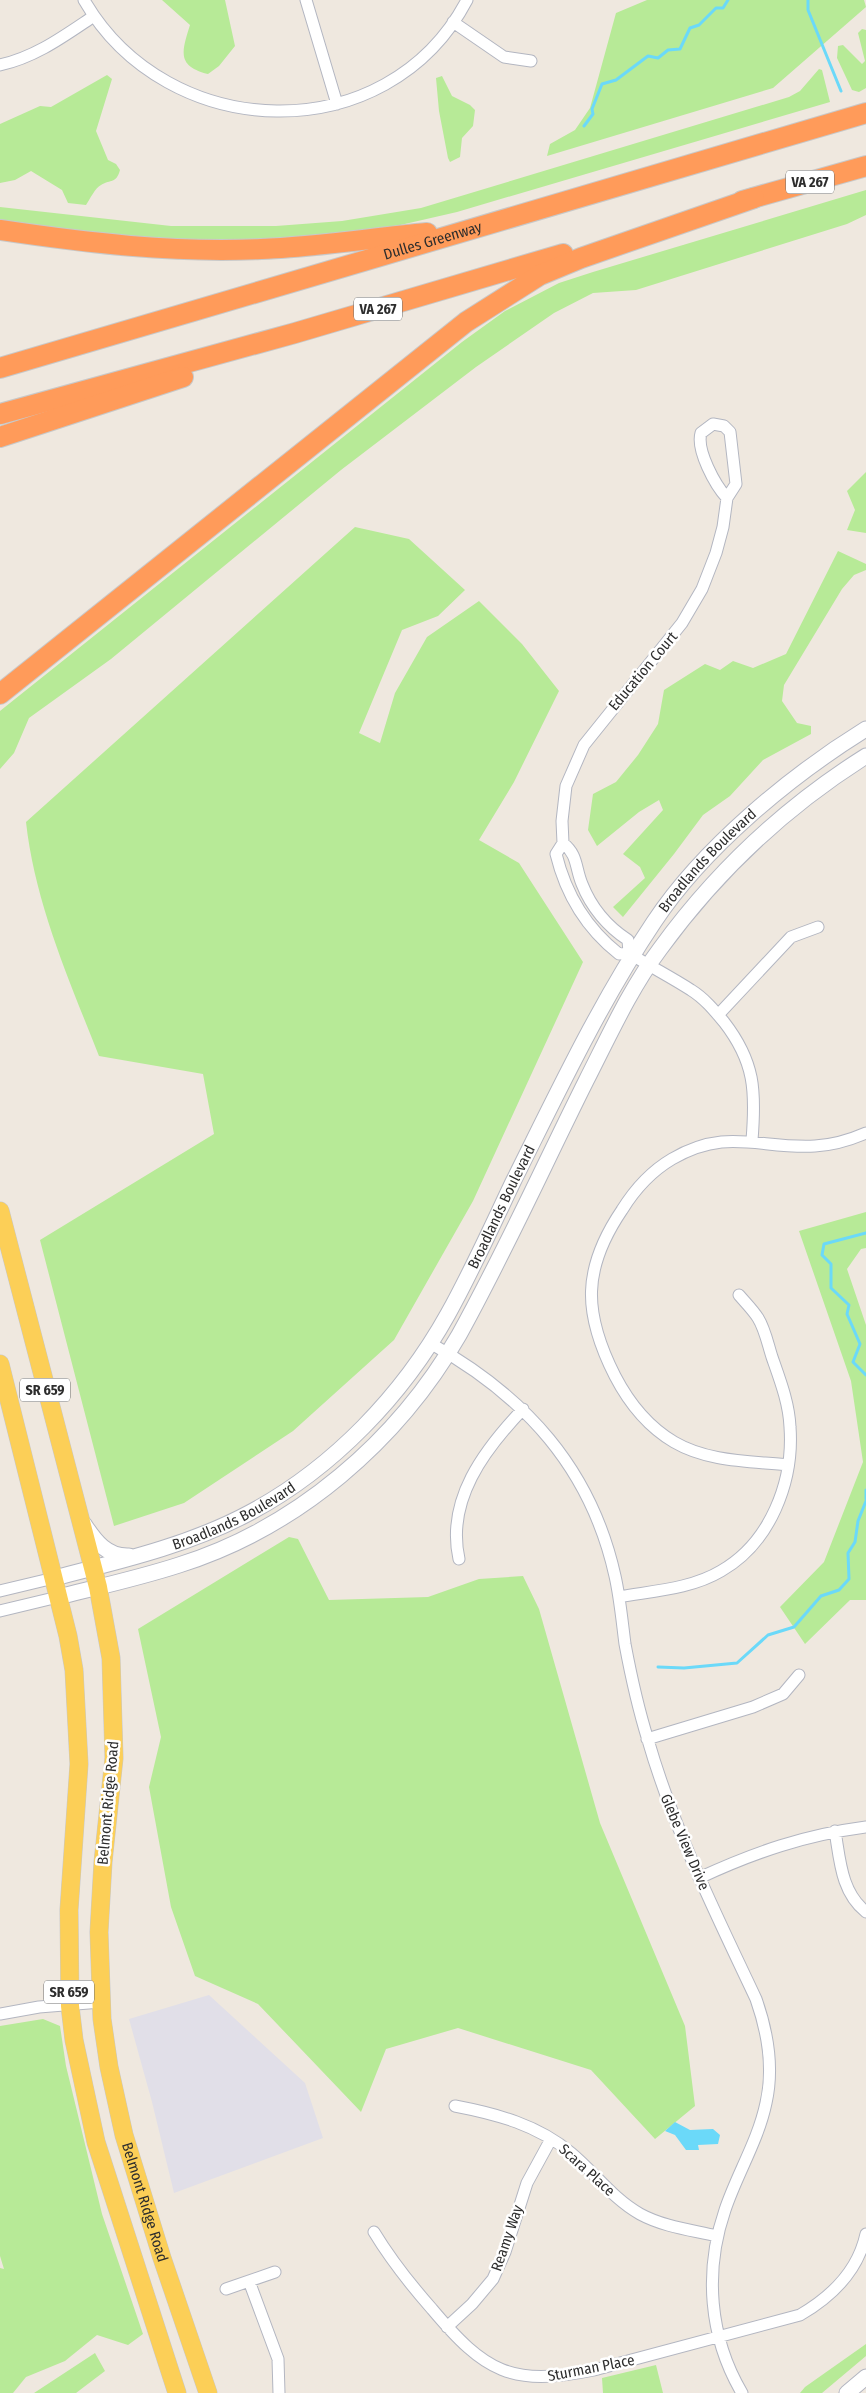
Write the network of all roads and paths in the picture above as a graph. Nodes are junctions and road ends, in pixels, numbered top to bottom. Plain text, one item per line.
1 (84, 0) edge
2 (306, 0) edge
3 (467, 0) edge
4 (94, 16) junction
5 (453, 22) junction
6 (531, 61) dead end
7 (0, 65) edge
8 (337, 104) junction
9 (866, 113) edge
10 (866, 166) edge
11 (754, 198) junction
12 (476, 228) junction
13 (0, 230) edge
14 (0, 237) edge
15 (75, 242) junction
16 (295, 333) junction
17 (0, 368) edge
18 (0, 414) edge
19 (0, 437) edge
20 (727, 498) junction
21 (0, 694) edge
22 (866, 729) edge
23 (866, 756) edge
24 (564, 843) junction
25 (818, 927) dead end
26 (631, 954) junction
27 (649, 965) junction
28 (718, 1015) junction
29 (866, 1133) edge
30 (752, 1140) junction
31 (0, 1211) edge
32 (739, 1295) dead end
33 (430, 1343) junction
34 (448, 1354) junction
35 (0, 1364) edge
36 (523, 1409) junction
37 (788, 1465) junction
38 (79, 1516) junction
39 (141, 1555) junction
40 (459, 1559) dead end
41 (93, 1568) junction
42 (54, 1578) junction
43 (98, 1587) junction
44 (0, 1591) edge
45 (58, 1597) junction
46 (618, 1597) junction
47 (0, 1611) edge
48 (799, 1675) dead end
49 (647, 1740) junction
50 (866, 1827) edge
51 (835, 1831) junction
52 (699, 1878) junction
53 (866, 1912) edge
54 (101, 2002) junction
55 (70, 2006) junction
56 (0, 2014) edge
57 (456, 2106) dead end
58 (551, 2139) junction
59 (374, 2232) dead end
60 (866, 2234) edge
61 (718, 2236) junction
62 (275, 2272) dead end
63 (249, 2281) junction
64 (226, 2289) dead end
65 (447, 2327) junction
66 (718, 2338) junction
67 (866, 2377) edge
68 (177, 2393) edge
69 (208, 2393) edge
70 (279, 2393) edge
71 (742, 2393) edge
72 (847, 2393) edge

1 - 4 street
2 - 8 street
3 - 5 street
4 - 7 street
4 - 8 street
5 - 6 street
5 - 8 street
9 - 12 highway, Dulles Greenway
10 - 11 highway, VA 267
11 - 16 highway, VA 267
11 - 21 highway
12 - 15 highway
12 - 17 highway, Dulles Greenway
13 - 15 highway
14 - 15 highway
16 - 18 highway, VA 267
16 - 19 highway
20 - 20 street, Education Court
20 - 24 street, Education Court
22 - 26 main road, Broadlands Boulevard
23 - 27 main road, Broadlands Boulevard
24 - 26 street
24 - 26 street
25 - 28 street
26 - 27 street
26 - 33 main road, Broadlands Boulevard
27 - 28 street
27 - 34 main road, Broadlands Boulevard
28 - 30 street
29 - 30 street
30 - 37 street
31 - 38 main road, Belmont Ridge Road / SR 659
32 - 37 street
33 - 34 street, Glebe View Drive
33 - 39 main road, Broadlands Boulevard
34 - 36 street, Glebe View Drive
34 - 43 main road, Broadlands Boulevard
35 - 42 main road, Belmont Ridge Road / SR 659
36 - 40 street
36 - 46 street, Glebe View Drive
37 - 46 street
38 - 39 main road
38 - 41 main road, Belmont Ridge Road / SR 659
39 - 41 main road, Broadlands Boulevard
41 - 42 main road, Broadlands Boulevard
41 - 43 main road, Belmont Ridge Road / SR 659
42 - 44 street
42 - 45 main road, Belmont Ridge Road / SR 659
43 - 45 main road, Broadlands Boulevard
43 - 54 main road, Belmont Ridge Road / SR 659
45 - 47 street
45 - 55 main road, Belmont Ridge Road / SR 659
46 - 49 street, Glebe View Drive
48 - 49 street
49 - 52 street, Glebe View Drive
50 - 51 street
51 - 52 street
51 - 53 street
52 - 61 street, Glebe View Drive
54 - 55 street
54 - 69 main road, Belmont Ridge Road / SR 659
55 - 56 street
55 - 68 main road, Belmont Ridge Road / SR 659
57 - 58 street, Scara Place
58 - 61 street, Scara Place
58 - 65 street, Reamy Way
59 - 65 street, Sturman Place
60 - 66 street, Sturman Place
61 - 66 street, Glebe View Drive
62 - 63 street
63 - 64 street
63 - 70 street
65 - 66 street, Sturman Place
66 - 71 street, Glebe View Drive
67 - 72 main road

